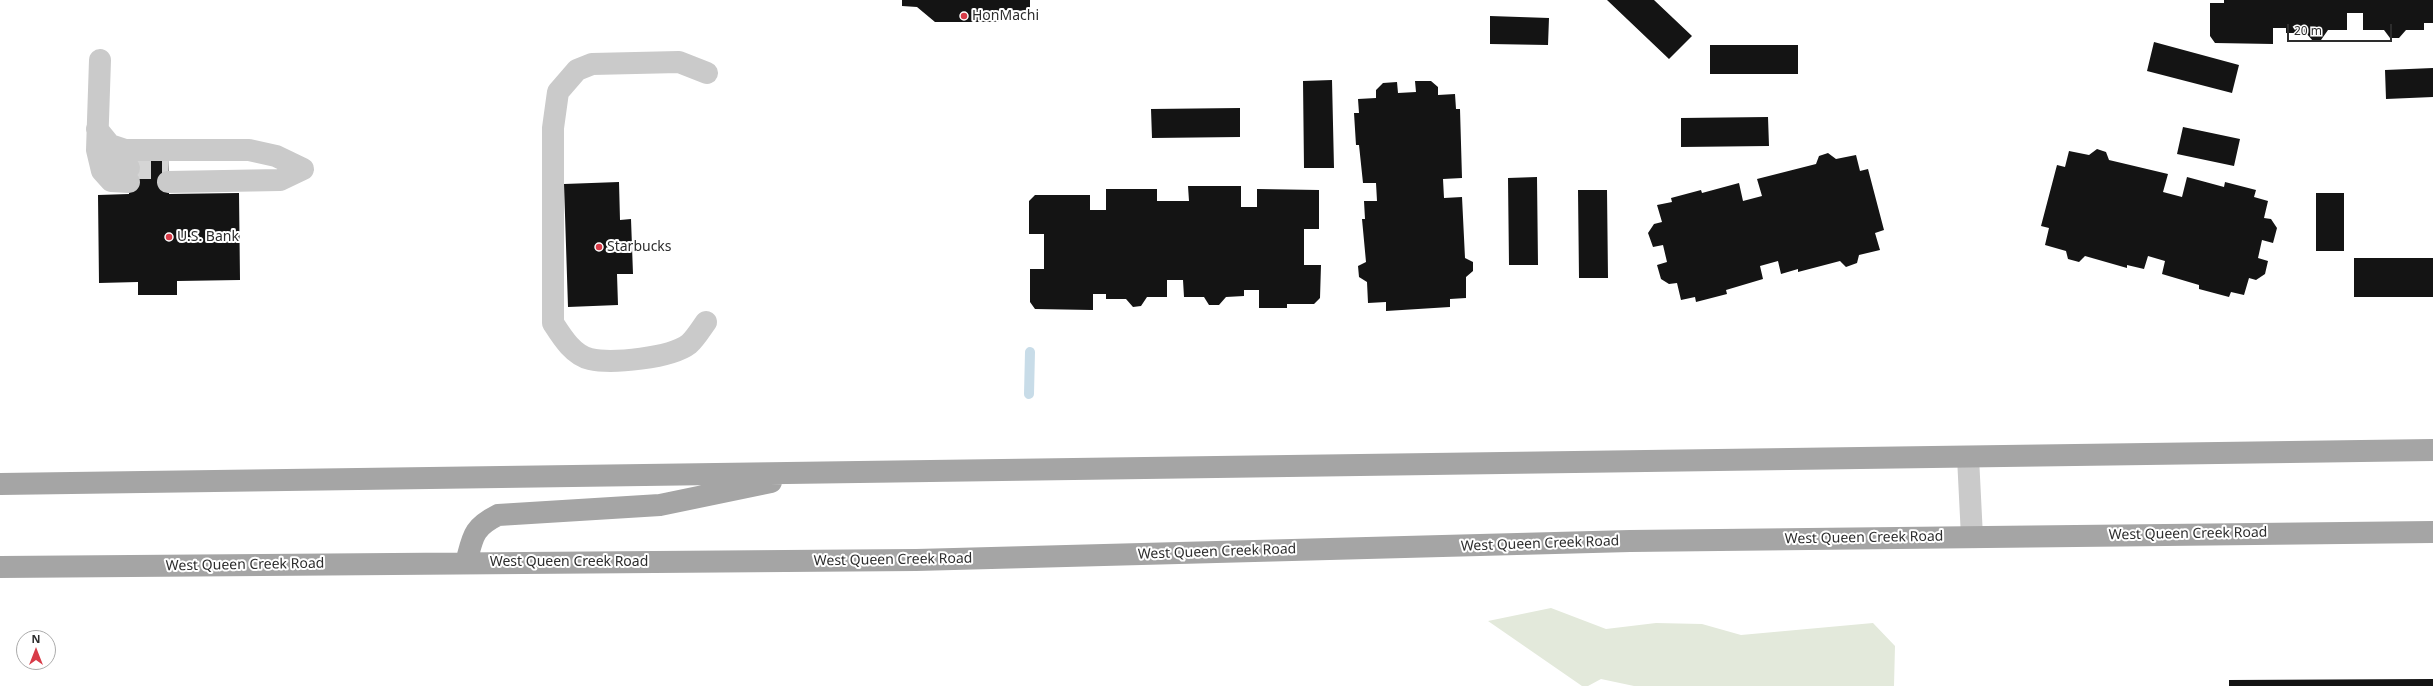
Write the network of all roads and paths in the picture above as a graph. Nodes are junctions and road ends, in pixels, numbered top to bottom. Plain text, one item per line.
1 (100, 60) dead end
2 (706, 73) dead end
3 (97, 129) junction
4 (129, 175) tunnel mouth
5 (168, 175) tunnel mouth
6 (706, 322) dead end
7 (2433, 450) edge
8 (1968, 457) junction
9 (823, 472) junction
10 (0, 484) edge
11 (2433, 532) edge
12 (1972, 537) junction
13 (466, 563) junction
14 (0, 567) edge

1 - 3 lane
2 - 6 lane
3 - 4 lane
3 - 5 lane
7 - 8 main road
8 - 9 main road
8 - 12 lane
9 - 10 main road
9 - 13 main road
11 - 12 main road, West Queen Creek Road
12 - 13 main road, West Queen Creek Road
13 - 14 main road, West Queen Creek Road

